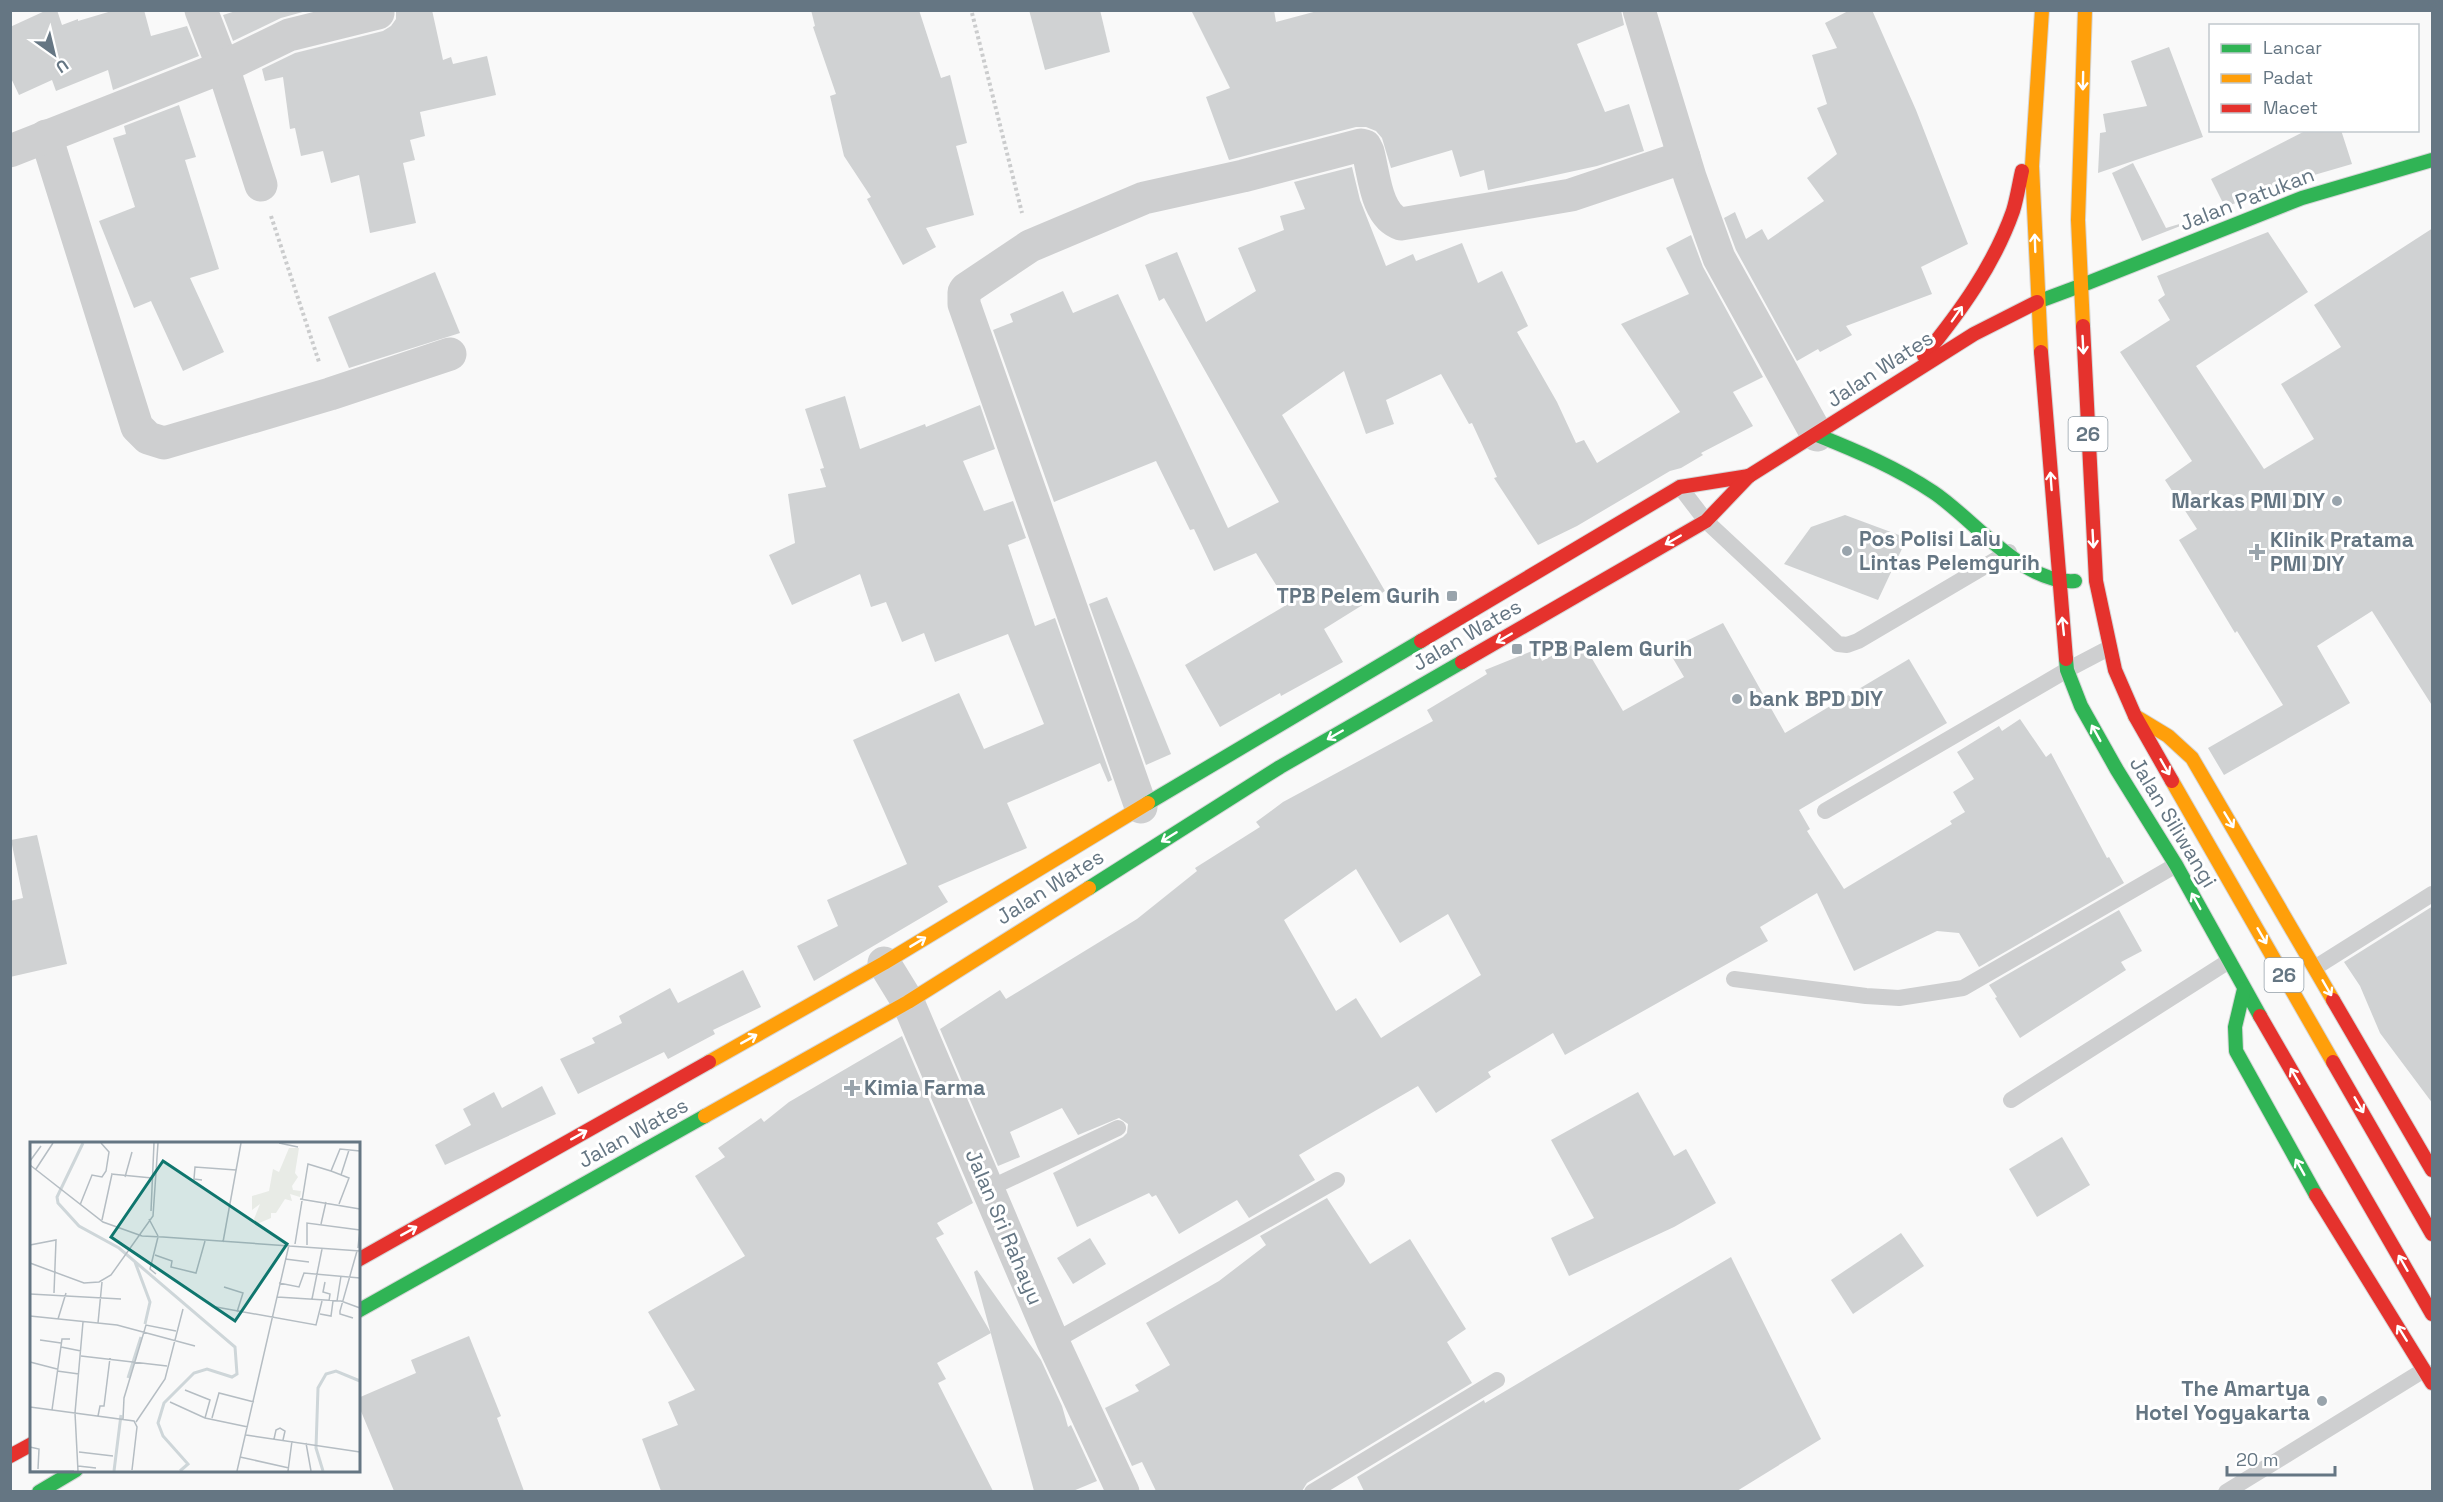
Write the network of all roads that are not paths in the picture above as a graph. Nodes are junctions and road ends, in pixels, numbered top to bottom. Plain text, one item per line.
1 (201, 10) edge
2 (1639, 10) edge
3 (2042, 10) edge
4 (378, 13) dead end
5 (2084, 16) edge
6 (223, 67) junction
7 (2036, 108) junction
8 (46, 136) junction
9 (10, 151) edge
10 (1684, 157) junction
11 (2433, 160) edge
12 (261, 185) road end
13 (2080, 286) junction
14 (2037, 302) junction
15 (450, 354) dead end
16 (1907, 376) junction
17 (1817, 435) junction
18 (1749, 476) junction
19 (1680, 487) junction
20 (1706, 521) junction
21 (2009, 552) junction
22 (2096, 581) junction
23 (2058, 582) junction
24 (2109, 648) junction
25 (2067, 670) junction
26 (2135, 716) junction
27 (1141, 807) junction
28 (1825, 811) dead end
29 (2176, 865) junction
30 (2433, 894) edge
31 (2229, 961) junction
32 (884, 963) junction
33 (2316, 967) junction
34 (1734, 979) dead end
35 (2244, 989) junction
36 (908, 1002) junction
37 (2011, 1100) dead end
38 (1118, 1128) dead end
39 (2433, 1170) edge
40 (1337, 1180) dead end
41 (988, 1189) junction
42 (2433, 1234) edge
43 (360, 1259) edge
44 (2431, 1308) edge
45 (360, 1310) edge
46 (1053, 1342) junction
47 (2428, 1376) edge
48 (1497, 1380) dead end
49 (30, 1445) edge
50 (10, 1456) edge
51 (72, 1472) edge
52 (39, 1491) edge
53 (1123, 1491) edge
54 (1312, 1491) edge
55 (2226, 1491) edge

1 - 6 street
2 - 10 street
3 - 7 main road, 26
4 - 6 street
5 -> 13 main road, 26
6 - 8 street
6 - 12 street
14 -> 7 main road, 26
16 -> 7 main road
8 - 9 street
8 - 15 street
10 - 17 street
10 - 27 street
11 - 13 main road, Jalan Patukan
13 - 14 main road, Jalan Wates
13 -> 22 main road, Jalan Siliwangi / 26
14 - 16 main road, Jalan Wates
23 -> 14 main road, Jalan Siliwangi / 26
16 - 17 main road, Jalan Wates
17 - 18 main road, Jalan Wates
17 - 21 main road
18 - 19 main road, Jalan Wates
18 - 20 main road, Jalan Wates
19 - 20 lane
19 - 27 main road, Jalan Wates
20 - 21 lane
20 -> 36 main road, Jalan Wates
21 - 23 main road
22 - 23 main road
22 - 24 main road, Jalan Siliwangi / 26
25 -> 23 main road, Jalan Siliwangi / 26
24 - 25 lane
24 - 26 main road, Jalan Siliwangi / 26
25 - 28 lane
29 -> 25 main road, Jalan Siliwangi / 26
26 -> 33 main road
26 -> 42 main road, Jalan Siliwangi / 26
32 -> 27 main road, Jalan Wates
31 -> 29 main road, Jalan Siliwangi / 26
29 - 34 lane
30 - 33 lane
31 - 35 main road, Jalan Siliwangi / 26
31 - 37 lane
32 - 36 street, Jalan Sri Rahayu
43 -> 32 main road, Jalan Wates
33 -> 39 main road
44 -> 35 main road, Jalan Siliwangi / 26
47 -> 35 main road
36 - 41 street, Jalan Sri Rahayu
36 - 45 main road, Jalan Wates
38 - 41 lane
40 - 46 lane
41 - 46 street, Jalan Sri Rahayu
46 - 53 street, Jalan Sri Rahayu
47 - 55 lane
48 - 54 lane
49 - 50 main road
51 - 52 main road

